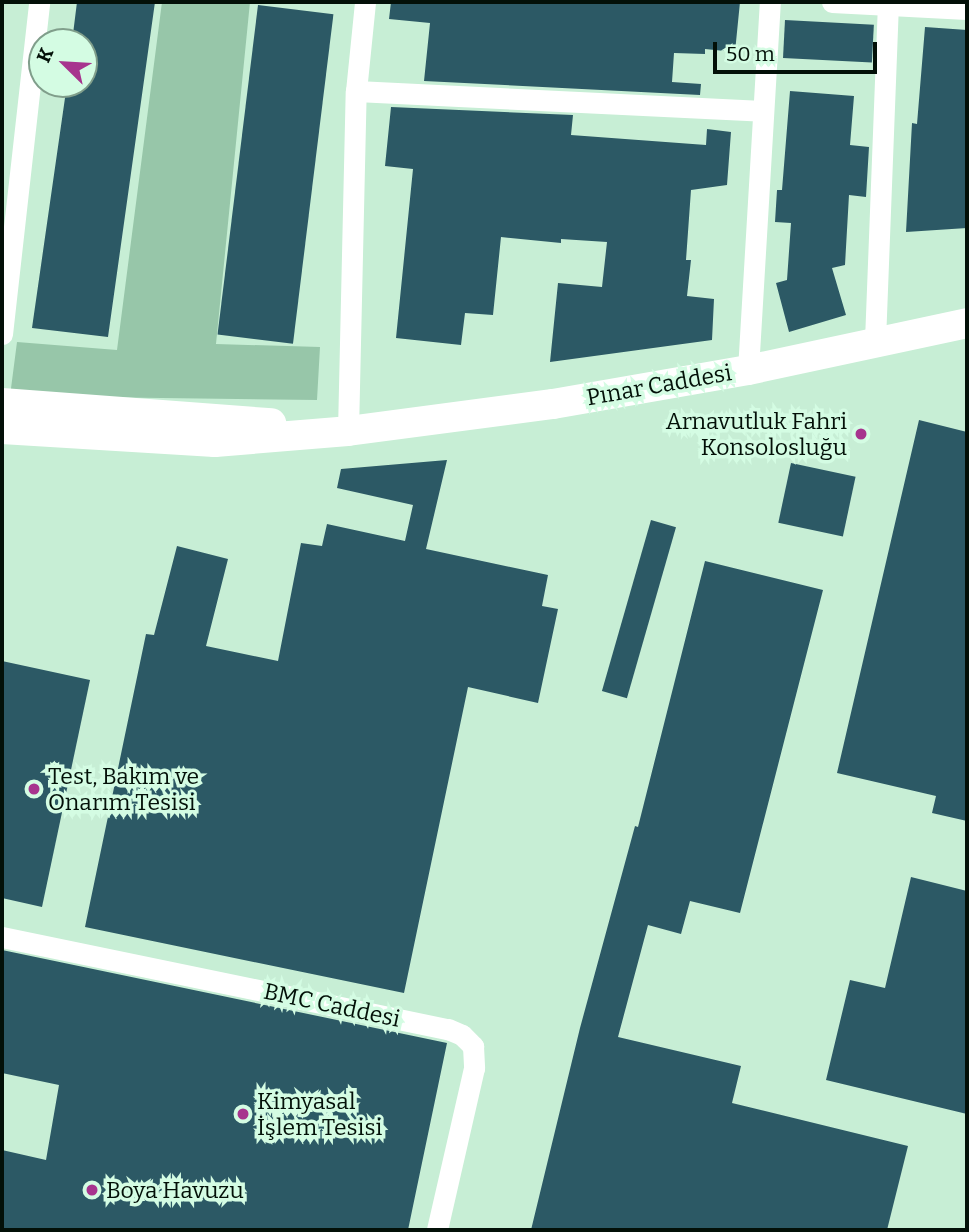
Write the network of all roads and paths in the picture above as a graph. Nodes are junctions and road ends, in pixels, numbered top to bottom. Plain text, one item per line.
1 (39, 2) edge
2 (365, 2) edge
3 (770, 2) edge
4 (832, 2) edge
5 (888, 6) junction
6 (967, 9) edge
7 (356, 91) junction
8 (763, 111) junction
9 (967, 323) edge
10 (2, 334) edge
11 (875, 341) junction
12 (748, 370) junction
13 (2, 403) edge
14 (2, 429) edge
15 (348, 431) junction
16 (2, 937) edge
17 (437, 1230) edge

1 - 10 street
2 - 7 street
3 - 8 street
4 - 5 street
5 - 6 street
5 - 11 street
7 - 8 street
7 - 15 street
8 - 12 street
9 - 11 main road, Pınar Caddesi
11 - 12 main road, Pınar Caddesi
12 - 15 main road, Pınar Caddesi
13 - 15 main road, Pınar Caddesi
14 - 15 main road, Pınar Caddesi
16 - 17 street, BMC Caddesi

